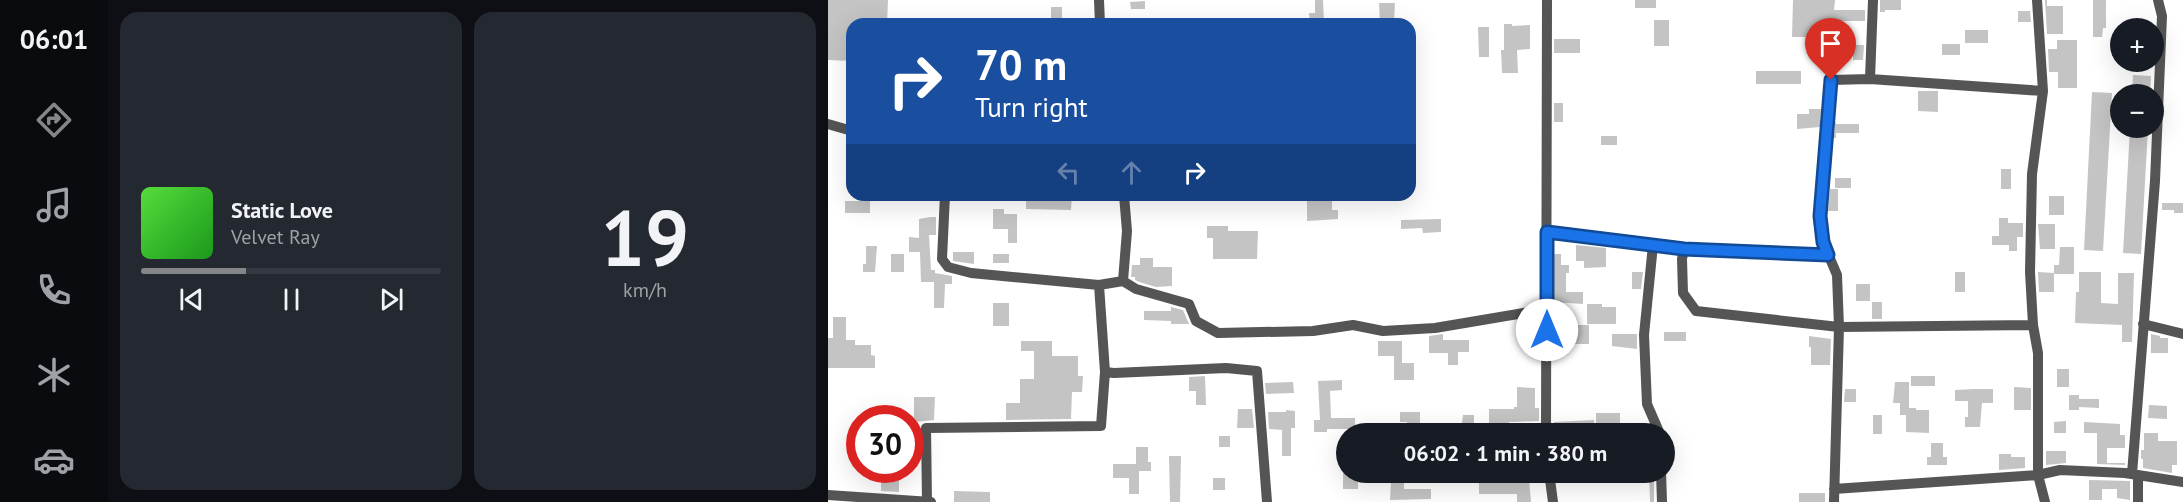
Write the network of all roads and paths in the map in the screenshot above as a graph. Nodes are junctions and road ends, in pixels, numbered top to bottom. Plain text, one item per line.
1 (1099, 0) edge
2 (1547, 0) edge
3 (1873, 0) edge
4 (2037, 0) edge
5 (2158, 0) edge
6 (1100, 18) edge
7 (1870, 79) junction
8 (2043, 91) junction
9 (828, 124) edge
10 (846, 129) edge
11 (945, 201) edge
12 (1124, 201) edge
13 (1547, 232) junction
14 (1653, 245) junction
15 (1684, 249) junction
16 (1828, 255) junction
17 (1123, 281) junction
18 (1099, 285) junction
19 (1547, 309) junction
20 (2143, 324) junction
21 (2033, 325) junction
22 (1839, 327) junction
23 (2183, 334) edge
24 (1105, 372) junction
25 (1546, 423) edge
26 (1655, 423) edge
27 (2135, 474) junction
28 (2038, 475) junction
29 (2183, 482) edge
30 (1550, 483) edge
31 (1661, 483) edge
32 (1834, 489) junction
33 (828, 495) edge
34 (927, 502) edge
35 (932, 502) edge
36 (1267, 502) edge
37 (1553, 502) edge
38 (1662, 502) edge
39 (1834, 502) edge
40 (2045, 502) edge
41 (2138, 502) edge

1 - 6 street
2 - 13 street
3 - 7 street
4 - 8 street
5 - 20 street
7 - 8 street
7 - 16 street
8 - 21 street
9 - 10 street
11 - 18 street
12 - 17 street
13 - 14 street
13 - 19 street
14 - 15 street
14 - 26 street
15 - 16 street
15 - 22 street
16 - 22 street
17 - 18 street
17 - 19 street
18 - 24 street
19 - 25 street
20 - 23 street
20 - 27 street
21 - 22 street
21 - 28 street
22 - 32 street
24 - 34 street
24 - 36 street
27 - 28 street
27 - 29 street
27 - 41 street
28 - 32 street
28 - 40 street
30 - 37 street
31 - 38 street
32 - 39 street
33 - 34 street
34 - 35 street

